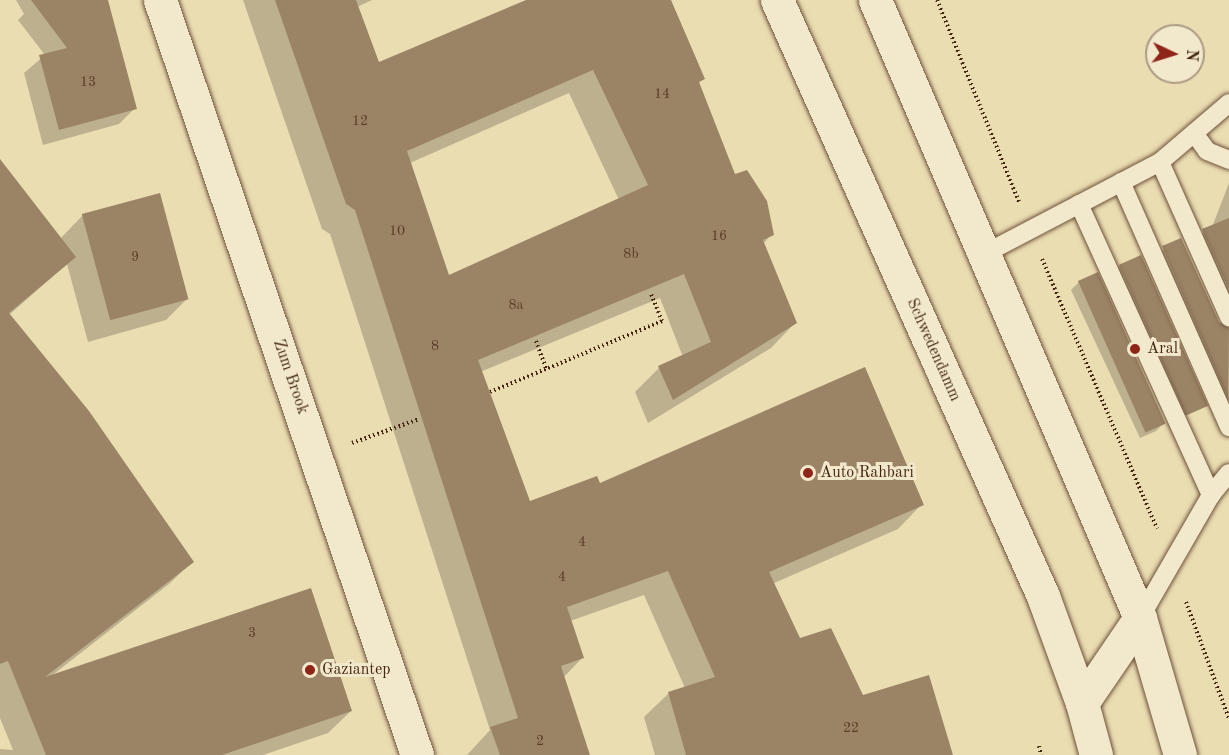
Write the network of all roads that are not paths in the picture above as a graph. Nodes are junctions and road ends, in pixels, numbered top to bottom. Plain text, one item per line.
1 (160, 0) edge
2 (777, 0) edge
3 (875, 0) edge
4 (1229, 103) edge
5 (1194, 133) junction
6 (1229, 160) edge
7 (1160, 162) junction
8 (1121, 182) junction
9 (1079, 204) junction
10 (982, 255) junction
11 (1229, 317) edge
12 (1229, 427) edge
13 (1229, 473) edge
14 (1211, 495) junction
15 (1140, 618) junction
16 (1082, 703) junction
17 (417, 755) edge
18 (1096, 755) edge
19 (1180, 755) edge

1 - 17 main road, Zum Brook
2 - 16 main road, Schwedendamm
3 - 10 main road
4 - 5 lane
5 - 6 lane
5 - 7 lane
7 - 8 lane
7 - 11 lane
8 - 9 lane
8 - 12 lane
9 - 10 lane
9 - 14 lane
10 - 15 main road
13 - 14 lane
14 - 15 lane
15 - 16 main road
15 - 19 main road
16 - 18 main road, Schwedendamm

